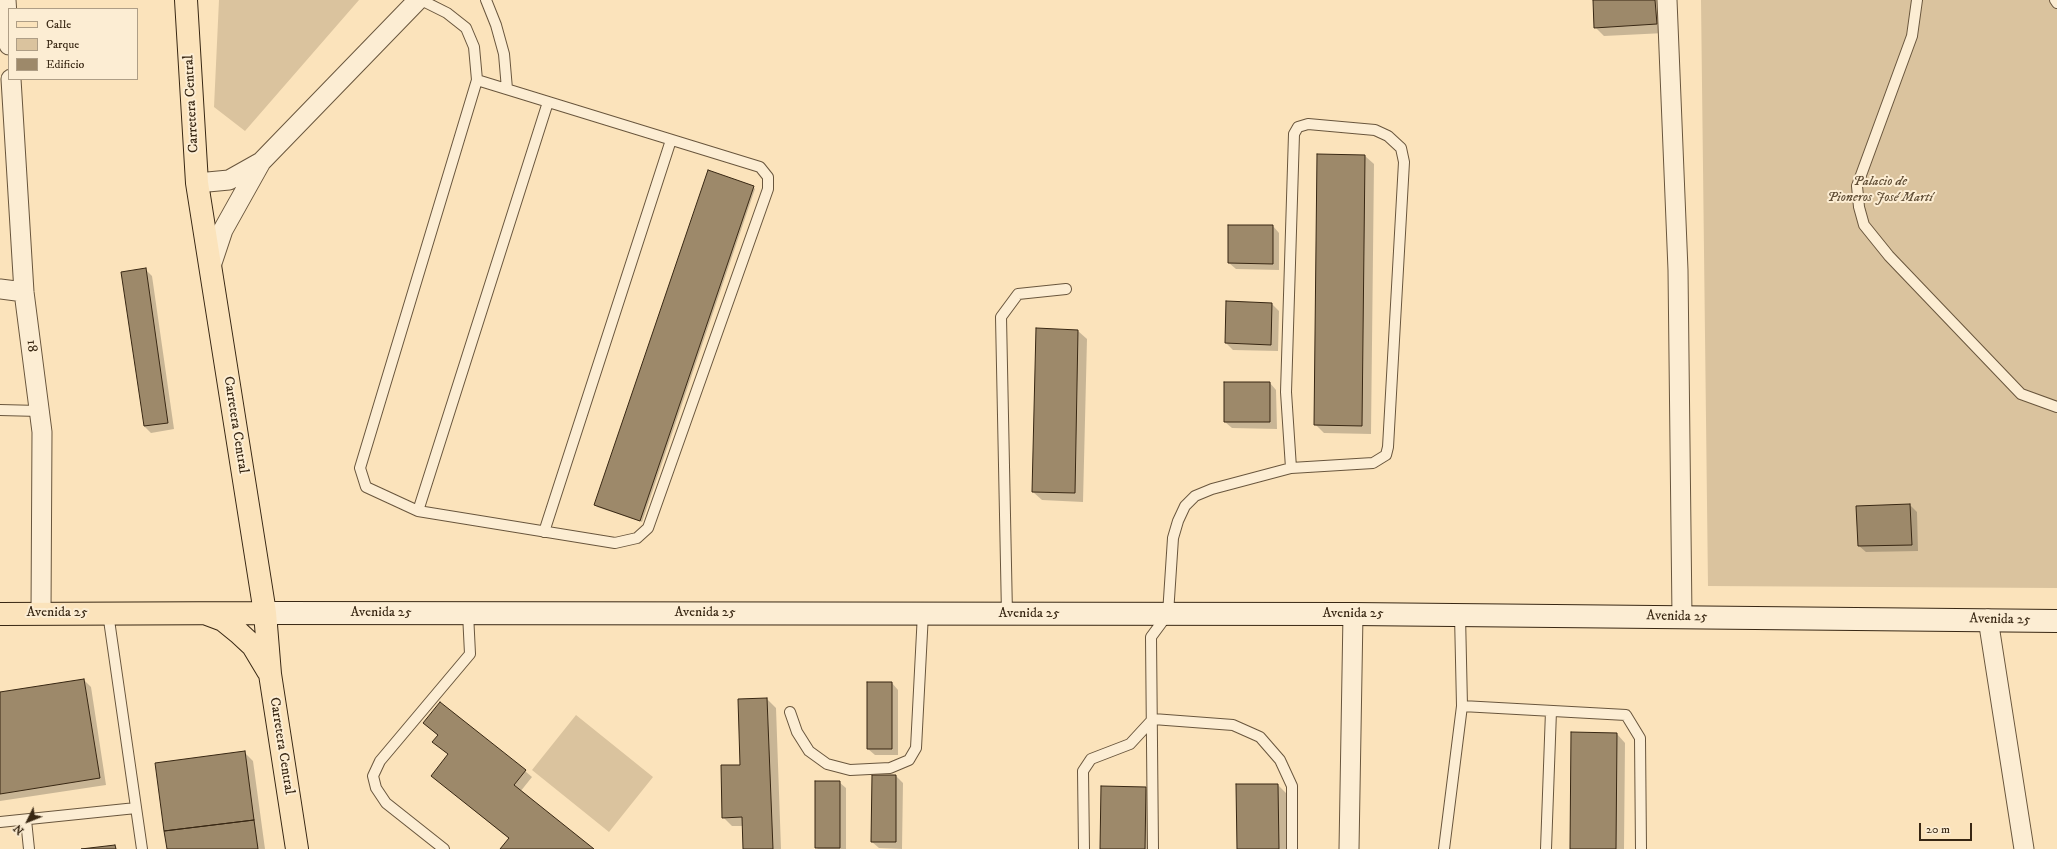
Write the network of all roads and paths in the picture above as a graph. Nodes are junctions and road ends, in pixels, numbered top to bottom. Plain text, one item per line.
1 (6, 0) edge
2 (186, 0) edge
3 (420, 0) edge
4 (486, 0) edge
5 (1667, 0) edge
6 (1917, 0) edge
7 (2055, 0) edge
8 (2057, 4) edge
9 (8, 30) edge
10 (11, 80) edge
11 (477, 80) junction
12 (507, 89) junction
13 (548, 102) junction
14 (671, 140) junction
15 (262, 162) junction
16 (197, 183) junction
17 (210, 269) junction
18 (0, 288) edge
19 (1066, 289) dead end
20 (24, 292) junction
21 (2057, 407) edge
22 (0, 410) edge
23 (39, 411) junction
24 (1291, 468) junction
25 (418, 511) junction
26 (544, 532) junction
27 (41, 613) junction
28 (108, 613) junction
29 (205, 613) junction
30 (265, 613) junction
31 (468, 613) junction
32 (923, 613) junction
33 (0, 614) edge
34 (1007, 614) junction
35 (1168, 614) junction
36 (1353, 614) junction
37 (1460, 614) junction
38 (1682, 617) junction
39 (1988, 619) junction
40 (2057, 621) edge
41 (270, 674) junction
42 (1462, 706) junction
43 (1551, 711) junction
44 (790, 712) dead end
45 (1153, 719) junction
46 (136, 808) junction
47 (26, 820) junction
48 (0, 822) edge
49 (29, 849) edge
50 (142, 849) edge
51 (296, 849) edge
52 (444, 849) edge
53 (1084, 849) edge
54 (1153, 849) edge
55 (1292, 849) edge
56 (1349, 849) edge
57 (1444, 849) edge
58 (1546, 849) edge
59 (1641, 849) edge
60 (2024, 849) edge

1 - 9 street
2 - 16 main road, Carretera Central
3 - 11 lane
3 - 15 street
4 - 12 lane
5 - 38 street
6 - 21 lane
7 - 8 lane
10 - 20 street, 18
11 - 12 lane
11 - 25 lane
12 - 13 lane
13 - 14 lane
13 - 25 lane
14 - 26 lane
14 - 26 lane
15 - 16 street
15 - 17 street
16 - 17 main road, Carretera Central
17 - 30 main road, Carretera Central
18 - 20 street
19 - 34 lane
20 - 23 street, 18
22 - 23 lane
23 - 27 street, 18
24 - 24 lane
24 - 35 lane
25 - 26 lane
27 - 28 main road, Avenida 25
27 - 33 main road, Avenida 25
28 - 29 main road, Avenida 25
28 - 46 lane
29 - 30 main road, Avenida 25
29 - 41 main road
30 - 31 street, Avenida 25
30 - 41 main road, Carretera Central
31 - 32 street, Avenida 25
31 - 52 lane
32 - 34 street, Avenida 25
32 - 44 lane
34 - 35 street, Avenida 25
35 - 36 street, Avenida 25
35 - 45 lane
36 - 37 street, Avenida 25
36 - 56 street
37 - 38 street, Avenida 25
37 - 42 lane
38 - 39 street, Avenida 25
39 - 40 street, Avenida 25
39 - 60 street
41 - 51 main road, Carretera Central
42 - 43 lane
42 - 57 lane
43 - 58 lane
43 - 59 lane
45 - 53 lane
45 - 54 lane
45 - 55 lane
46 - 47 lane
46 - 50 lane
47 - 48 lane
47 - 49 lane

